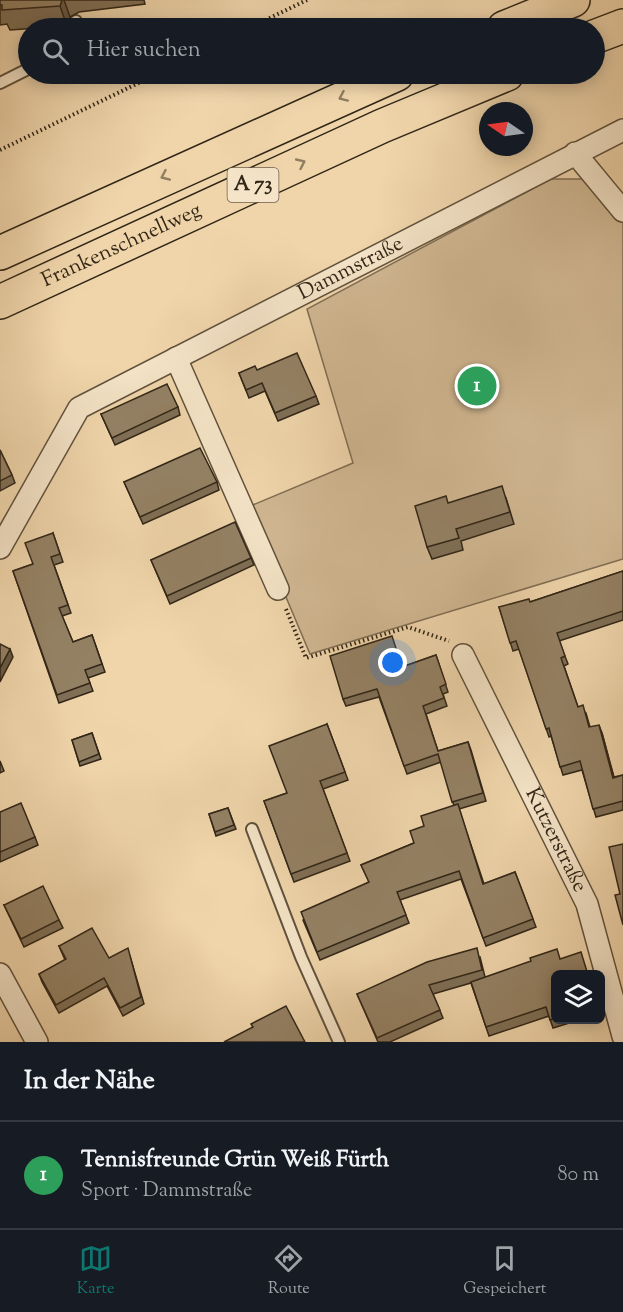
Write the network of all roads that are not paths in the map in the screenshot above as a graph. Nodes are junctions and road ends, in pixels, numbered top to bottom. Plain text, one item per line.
1 (573, 0) edge
2 (529, 18) edge
3 (623, 26) edge
4 (605, 33) edge
5 (18, 74) edge
6 (0, 83) edge
7 (375, 84) edge
8 (483, 84) edge
9 (623, 130) edge
10 (575, 153) junction
11 (623, 211) edge
12 (0, 253) edge
13 (0, 302) edge
14 (176, 358) junction
15 (0, 548) edge
16 (278, 589) road end
17 (463, 655) road end
18 (252, 829) dead end
19 (0, 974) edge
20 (623, 1036) edge
21 (38, 1042) edge
22 (339, 1042) edge

1 - 2 highway
3 - 4 highway
5 - 6 lane
7 -> 12 highway, A 73
13 -> 8 highway, Frankenschnellweg / A 73
9 - 10 street, Dammstraße
10 - 11 street
10 - 14 street, Dammstraße
14 - 15 street, Dammstraße
14 - 16 street
17 - 20 street, Kutzerstraße
18 - 22 lane
19 - 21 street

